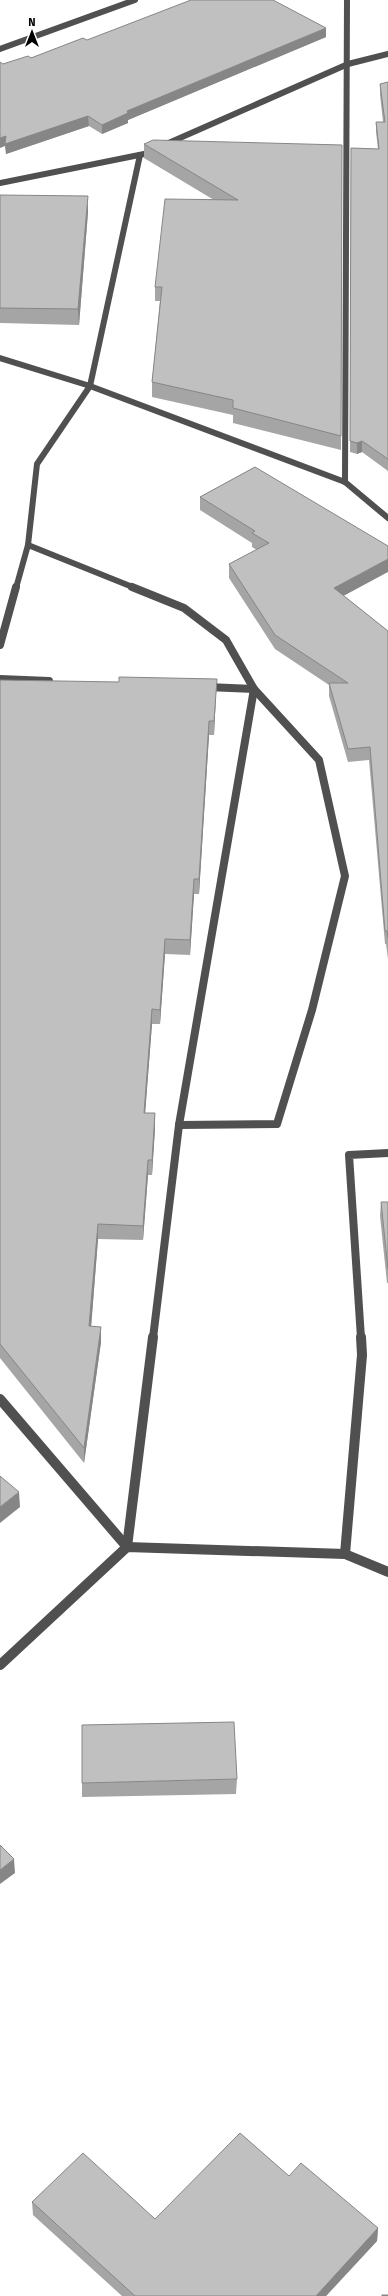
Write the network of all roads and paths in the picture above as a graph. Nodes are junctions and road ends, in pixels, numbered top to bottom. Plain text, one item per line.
1 (135, 0) edge
2 (347, 0) edge
3 (0, 49) edge
4 (388, 54) edge
5 (348, 64) junction
6 (154, 149) edge
7 (147, 152) edge
8 (140, 155) junction
9 (0, 183) edge
10 (0, 358) edge
11 (90, 386) junction
12 (345, 482) junction
13 (388, 518) edge
14 (28, 545) junction
15 (0, 645) edge
16 (0, 679) edge
17 (56, 681) edge
18 (198, 687) edge
19 (254, 689) junction
20 (179, 1125) junction
21 (388, 1154) edge
22 (0, 1399) edge
23 (127, 1547) junction
24 (345, 1554) junction
25 (388, 1572) edge
26 (0, 1665) edge

1 - 3 street
2 - 5 street
4 - 5 street
5 - 6 street
5 - 12 street
7 - 8 street
8 - 9 street
8 - 11 street
10 - 11 street
11 - 12 street
11 - 14 street
12 - 13 street
14 - 15 street
14 - 19 street
16 - 17 street
18 - 19 street
19 - 20 street
19 - 20 street
20 - 23 street
21 - 24 street
22 - 23 street
23 - 24 street
23 - 26 street
24 - 25 street

